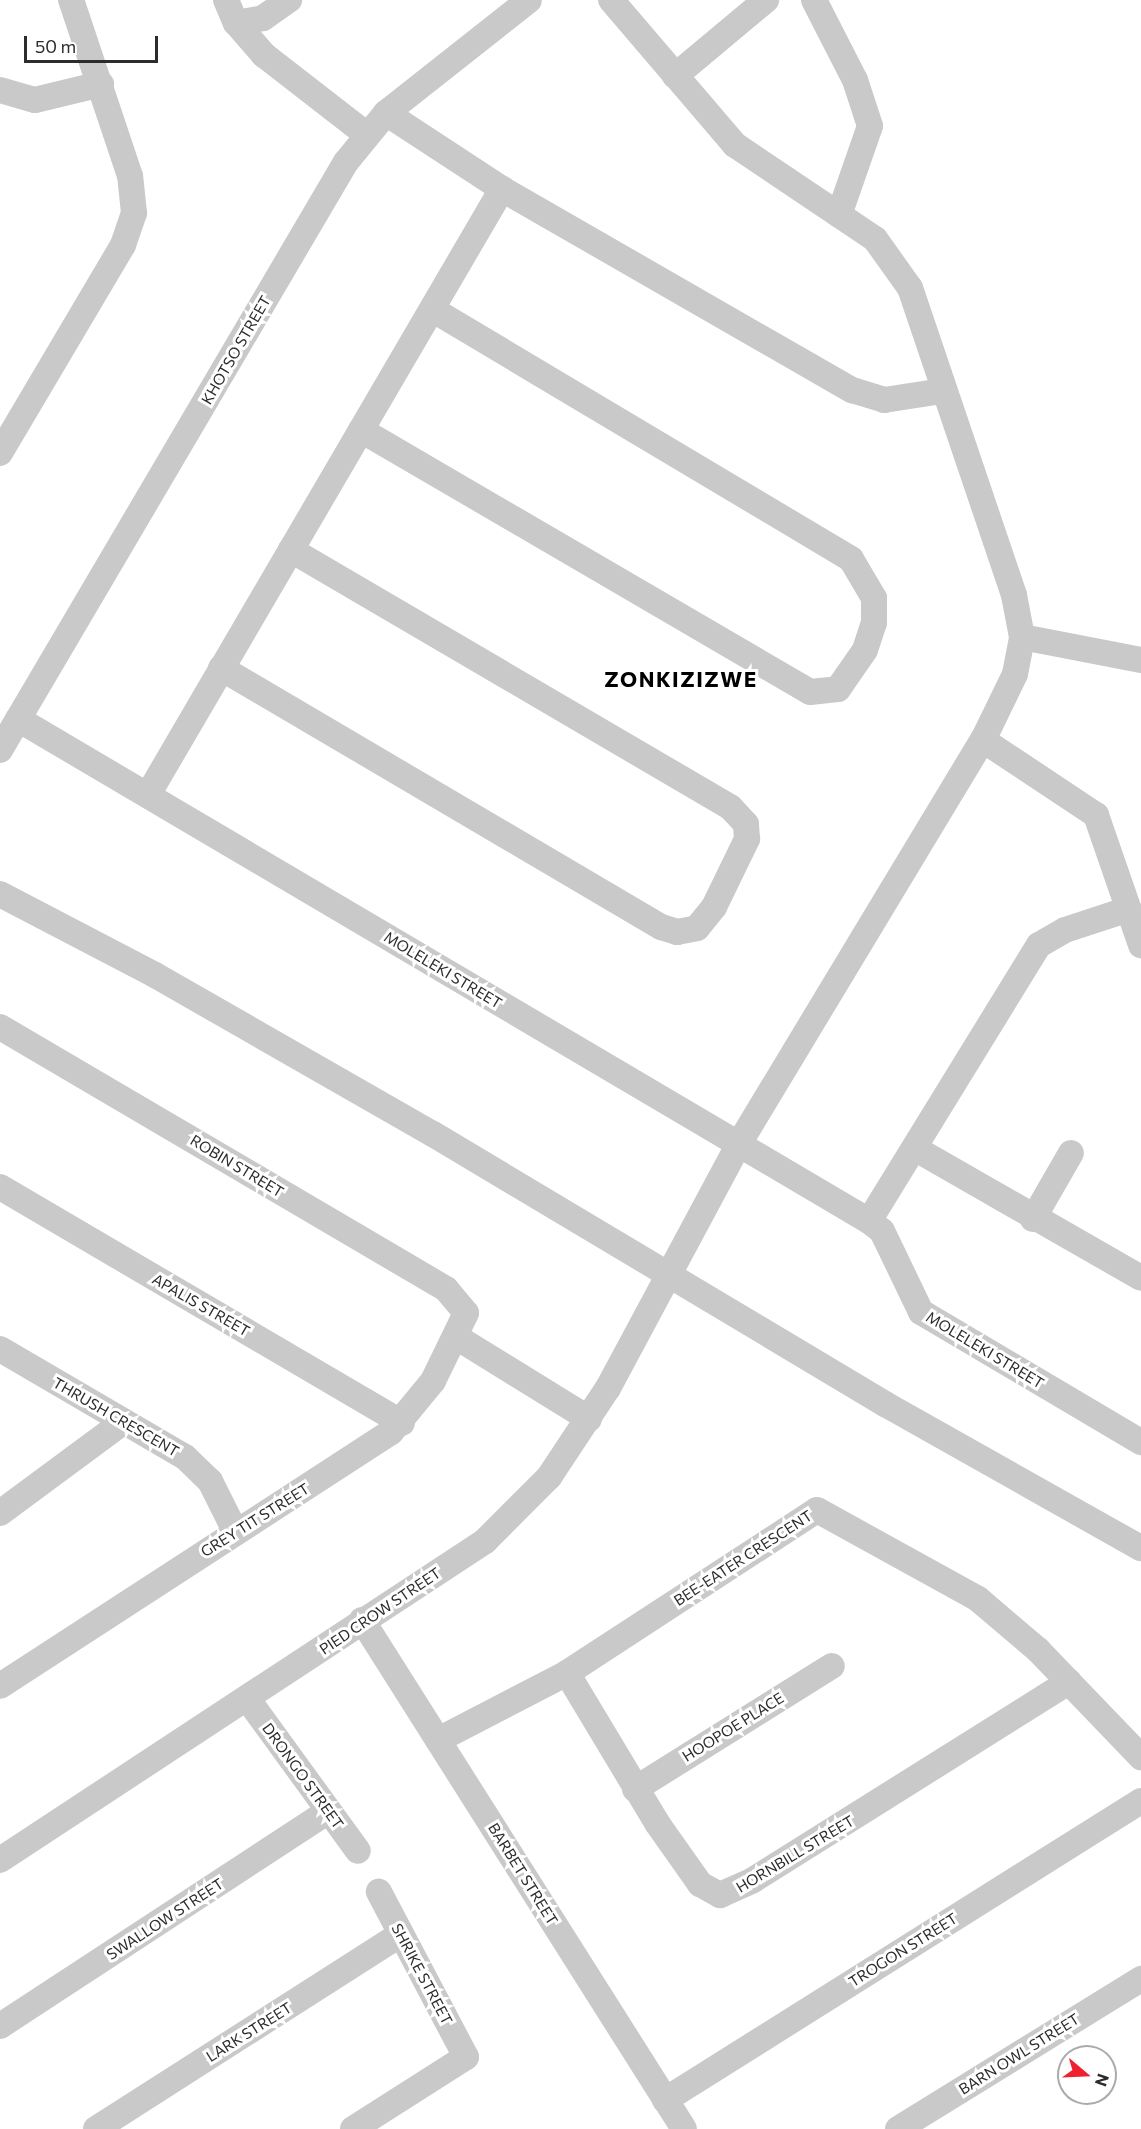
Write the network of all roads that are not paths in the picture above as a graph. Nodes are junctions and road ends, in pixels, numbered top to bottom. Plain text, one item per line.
1 (71, 0) edge
2 (289, 0) edge
3 (529, 0) edge
4 (611, 0) edge
5 (766, 0) edge
6 (814, 0) edge
7 (231, 11) edge
8 (675, 76) junction
9 (101, 84) junction
10 (0, 90) edge
11 (386, 113) junction
12 (366, 135) junction
13 (502, 189) junction
14 (839, 215) junction
15 (433, 310) junction
16 (942, 391) junction
17 (361, 430) junction
18 (0, 453) edge
19 (291, 550) junction
20 (1022, 637) junction
21 (1141, 660) edge
22 (221, 668) junction
23 (18, 718) junction
24 (983, 740) junction
25 (0, 750) edge
26 (148, 793) junction
27 (0, 894) edge
28 (1128, 909) junction
29 (1141, 945) edge
30 (0, 1027) edge
31 (737, 1147) junction
32 (916, 1149) junction
33 (1071, 1154) dead end
34 (0, 1187) edge
35 (1033, 1219) junction
36 (869, 1221) junction
37 (668, 1272) junction
38 (1141, 1278) edge
39 (466, 1313) joint
40 (458, 1338) junction
41 (0, 1349) edge
42 (589, 1419) junction
43 (123, 1422) junction
44 (402, 1423) junction
45 (1141, 1442) edge
46 (0, 1513) edge
47 (235, 1532) junction
48 (1141, 1548) edge
49 (362, 1620) junction
50 (832, 1666) dead end
51 (567, 1673) junction
52 (1069, 1682) junction
53 (0, 1686) edge
54 (249, 1701) junction
55 (438, 1740) junction
56 (1141, 1757) edge
57 (635, 1789) junction
58 (1141, 1801) edge
59 (328, 1811) junction
60 (358, 1851) dead end
61 (0, 1860) edge
62 (379, 1892) dead end
63 (401, 1934) junction
64 (1141, 1978) edge
65 (0, 2026) edge
66 (665, 2100) junction
67 (96, 2129) edge
68 (353, 2129) edge
69 (684, 2129) edge
70 (898, 2129) edge

1 - 9 street
2 - 7 street
3 - 11 street, KHOTSO STREET
4 - 8 street
5 - 8 street
6 - 14 street
7 - 12 street
8 - 14 street
9 - 10 street
9 - 18 street
11 - 12 street, KHOTSO STREET
11 - 13 street
12 - 23 street, KHOTSO STREET
13 - 15 street
13 - 16 street
14 - 16 street
15 - 17 street
15 - 17 street
16 - 20 street
17 - 19 street
19 - 22 street
19 - 22 street
20 - 21 street
20 - 24 street, PIED CROW STREET
22 - 26 street
23 - 25 street, KHOTSO STREET
23 - 26 street, MOLELEKI STREET
24 - 28 street
24 - 31 street, PIED CROW STREET
26 - 31 street, MOLELEKI STREET
27 - 37 street
28 - 29 street
28 - 32 street
30 - 39 street, ROBIN STREET
31 - 36 street, MOLELEKI STREET
31 - 37 street, PIED CROW STREET
32 - 35 street
32 - 36 street
33 - 35 street
34 - 44 street, APALIS STREET
35 - 38 street
36 - 45 street, MOLELEKI STREET
37 - 42 street, PIED CROW STREET
37 - 48 street
39 - 40 street, GREY TIT STREET
40 - 42 street
40 - 44 street, GREY TIT STREET
41 - 43 street, THRUSH CRESCENT
42 - 49 street, PIED CROW STREET
43 - 46 street
43 - 47 street, THRUSH CRESCENT
44 - 47 street, GREY TIT STREET
47 - 53 street, GREY TIT STREET
49 - 54 street, PIED CROW STREET
49 - 55 street, BARBET STREET
50 - 57 street, HOOPOE PLACE
51 - 52 street, BEE-EATER CRESCENT
51 - 55 street, BEE-EATER CRESCENT
51 - 57 street, HORNBILL STREET
52 - 56 street, BEE-EATER CRESCENT
52 - 57 street, HORNBILL STREET
54 - 59 street, DRONGO STREET
54 - 61 street, PIED CROW STREET
55 - 66 street, BARBET STREET
58 - 66 street, TROGON STREET
59 - 60 street, DRONGO STREET
59 - 65 street, SWALLOW STREET
62 - 63 street, SHRIKE STREET
63 - 67 street, LARK STREET
63 - 68 street, SHRIKE STREET
64 - 70 street, BARN OWL STREET
66 - 69 street, BARBET STREET

